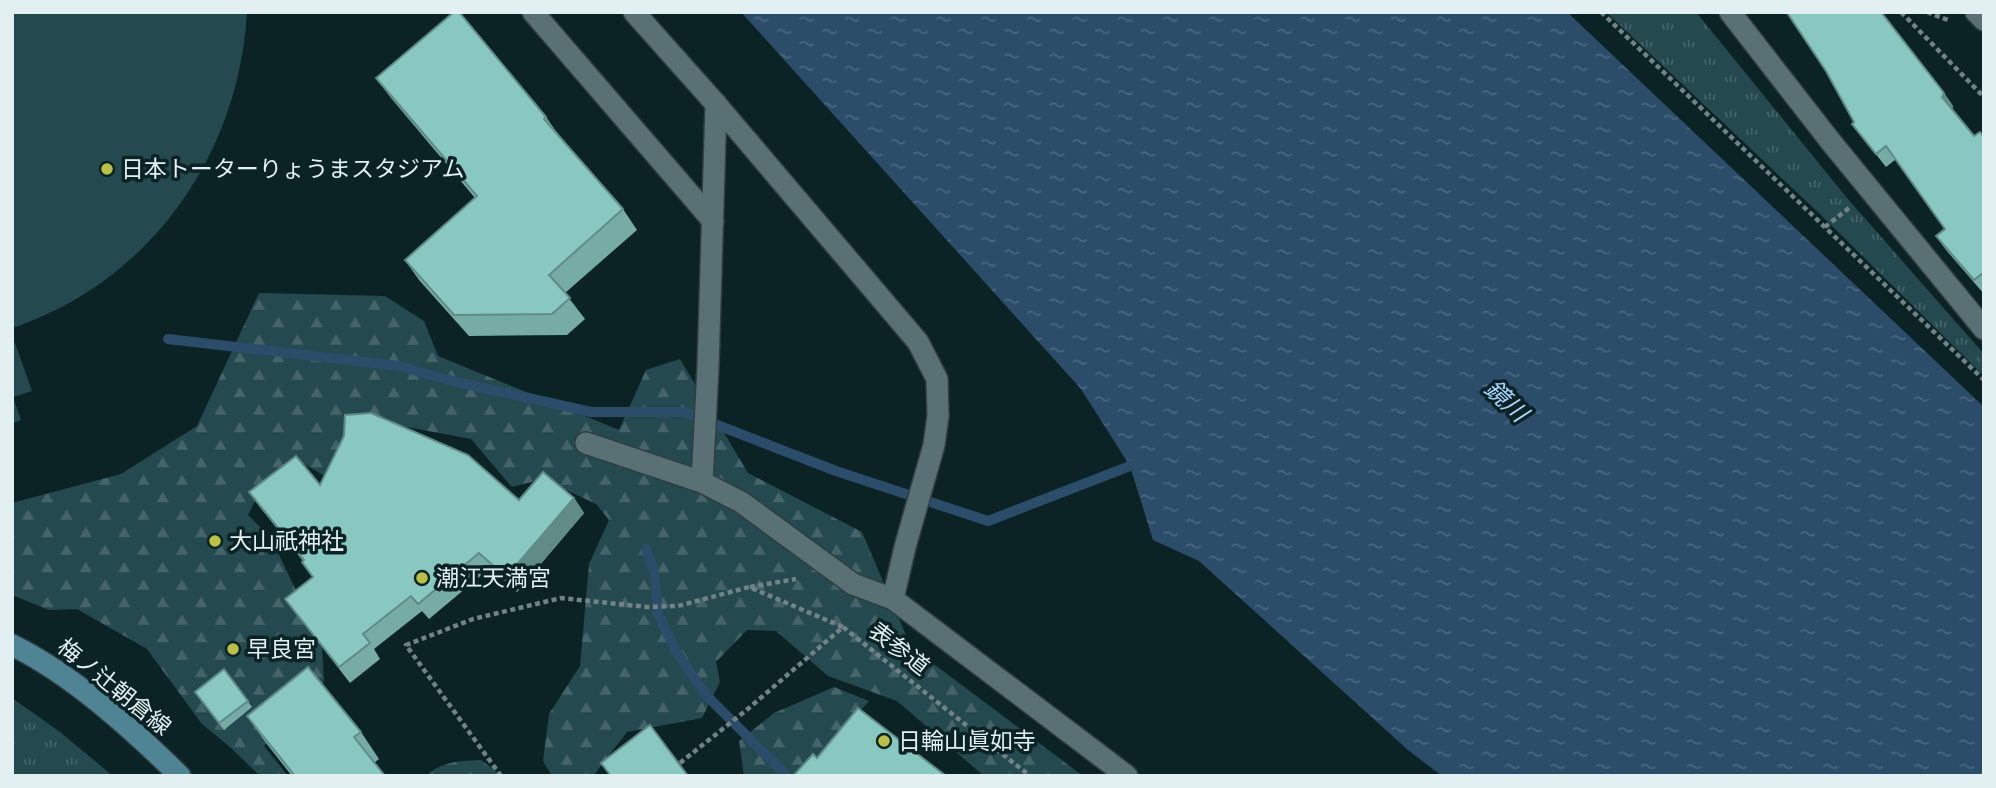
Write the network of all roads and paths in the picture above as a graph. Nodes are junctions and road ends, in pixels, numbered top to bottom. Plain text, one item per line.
1 (533, 12) edge
2 (634, 12) edge
3 (1601, 12) edge
4 (1730, 12) edge
5 (1902, 12) edge
6 (1976, 12) edge
7 (1984, 20) edge
8 (1984, 97) edge
9 (716, 104) junction
10 (713, 221) junction
11 (1984, 329) edge
12 (1984, 380) edge
13 (586, 443) dead end
14 (702, 482) junction
15 (893, 599) junction
16 (843, 627) junction
17 (12, 645) edge
18 (680, 762) edge
19 (180, 776) edge
20 (501, 776) edge
21 (1030, 776) edge
22 (1127, 776) edge

1 - 10 street
2 - 9 street
3 - 12 path
4 - 11 street
5 - 8 path
6 - 7 street
9 - 10 street
9 - 15 street
10 - 14 street
13 - 14 street
14 - 15 street
15 - 22 street
16 - 18 path, 表参道
16 - 20 path
16 - 21 path, 表参道
17 - 19 main road, 梅ノ辻朝倉線

